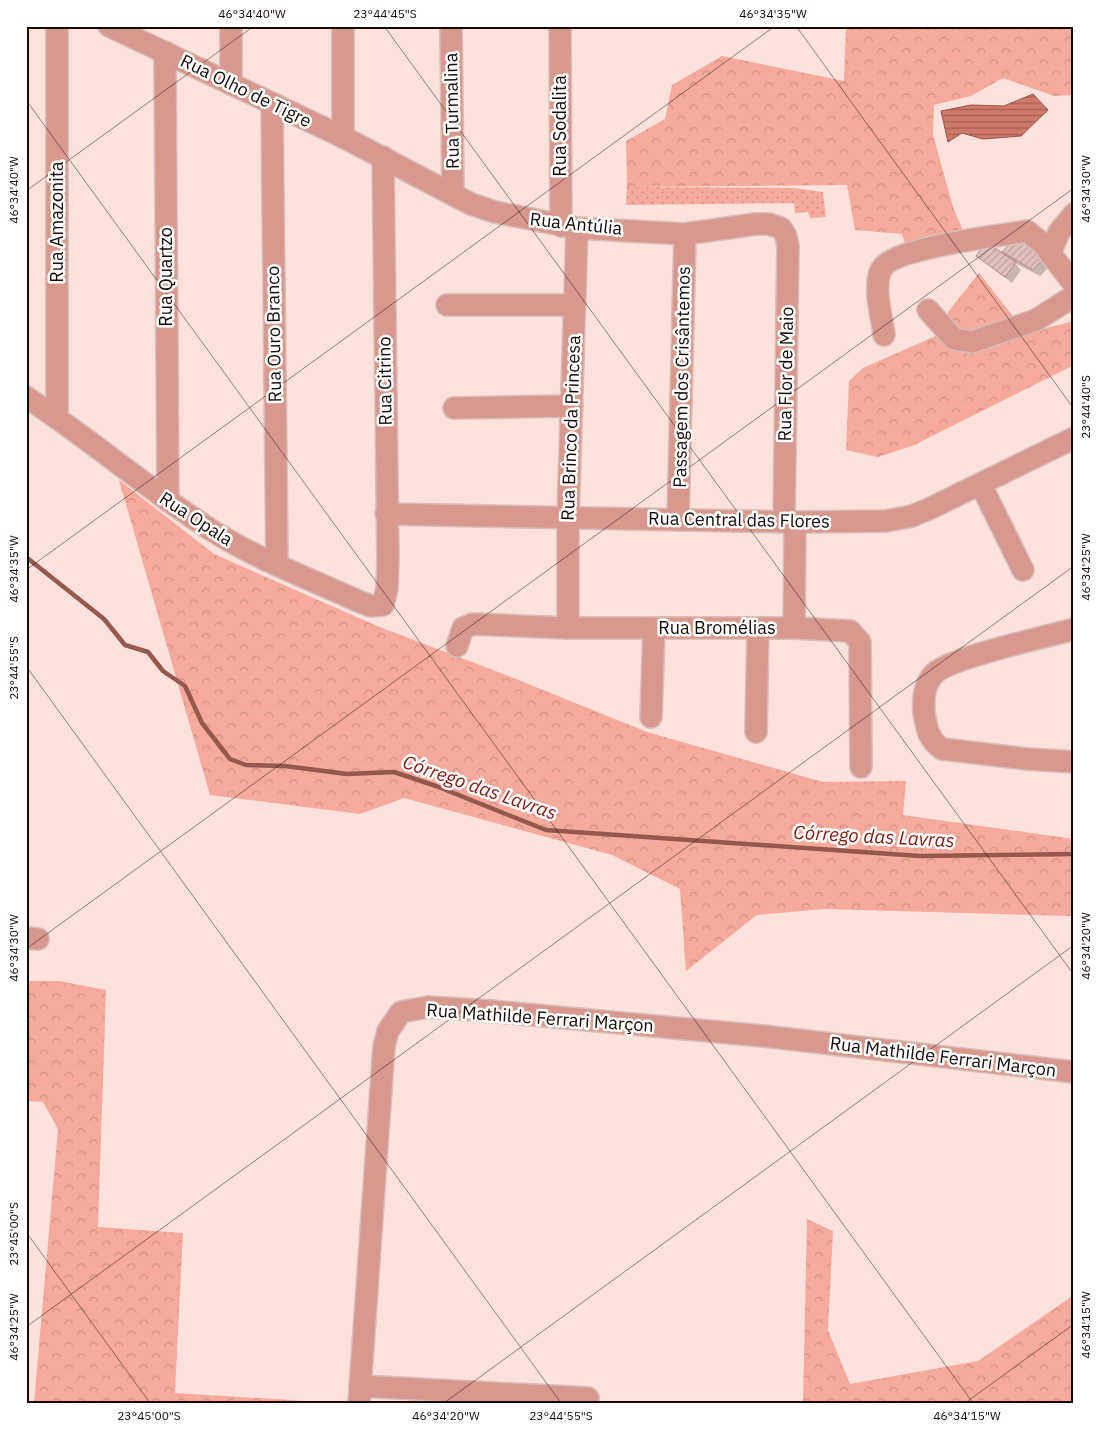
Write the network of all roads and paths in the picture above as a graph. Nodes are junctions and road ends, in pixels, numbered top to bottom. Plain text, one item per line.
1 (57, 26) edge
2 (231, 26) edge
3 (343, 26) edge
4 (451, 26) edge
5 (560, 26) edge
6 (116, 28) edge
7 (165, 52) junction
8 (230, 84) junction
9 (272, 104) junction
10 (343, 137) junction
11 (383, 157) junction
12 (453, 195) junction
13 (1074, 214) edge
14 (569, 227) junction
15 (781, 228) joint
16 (685, 234) junction
17 (1050, 254) junction
18 (1074, 284) edge
19 (1074, 296) edge
20 (447, 305) dead end
21 (575, 305) junction
22 (928, 310) dead end
23 (884, 336) dead end
24 (26, 397) edge
25 (572, 406) junction
26 (454, 408) dead end
27 (57, 418) junction
28 (1074, 438) edge
29 (981, 485) junction
30 (168, 502) junction
31 (386, 514) junction
32 (568, 518) junction
33 (678, 520) junction
34 (789, 522) junction
35 (277, 564) junction
36 (1023, 570) dead end
37 (383, 605) joint
38 (568, 628) junction
39 (654, 628) junction
40 (758, 628) junction
41 (794, 628) junction
42 (1074, 629) edge
43 (457, 646) dead end
44 (650, 717) dead end
45 (756, 732) dead end
46 (1074, 762) edge
47 (861, 767) dead end
48 (1074, 1072) edge
49 (360, 1395) edge
50 (588, 1398) dead end

1 - 27 street, Rua Amazonita
2 - 8 street
3 - 10 street
4 - 12 street, Rua Turmalina
5 - 14 street, Rua Sodalita
6 - 7 street, Rua Olho de Tigre
7 - 8 street, Rua Olho de Tigre
7 - 30 street, Rua Quartzo
8 - 9 street, Rua Olho de Tigre
9 - 10 street, Rua Olho de Tigre
9 - 35 street, Rua Ouro Branco
10 - 11 street, Rua Olho de Tigre
11 - 12 street, Rua Antúlia
11 - 31 street, Rua Citrino
12 - 14 street, Rua Antúlia
13 - 17 street
14 - 16 street, Rua Antúlia
14 - 21 street, Rua Brinco da Princesa
15 - 16 street, Rua Antúlia
15 - 34 street, Rua Flor de Maio
16 - 33 street, Passagem dos Crisântemos
17 - 18 street
17 - 23 street
19 - 22 street
20 - 21 street
21 - 25 street, Rua Brinco da Princesa
24 - 27 street, Rua Opala
25 - 26 street
25 - 32 street, Rua Brinco da Princesa
27 - 30 street, Rua Opala
28 - 29 street, Rua Central das Flores
29 - 34 street, Rua Central das Flores
29 - 36 street
30 - 35 street, Rua Opala
31 - 32 street, Rua Central das Flores
31 - 37 street, Rua Citrino
32 - 33 street, Rua Central das Flores
32 - 38 street, Rua Brinco da Princesa
33 - 34 street, Rua Central das Flores
34 - 41 street, Rua Flor de Maio
35 - 37 street, Rua Opala
38 - 39 street, Rua Bromélias
38 - 43 street, Rua Bromélias
39 - 40 street, Rua Bromélias
39 - 44 street
40 - 41 street, Rua Bromélias
40 - 45 street
41 - 47 street, Rua Bromélias
42 - 46 street
48 - 49 street, Rua Mathilde Ferrari Marçon
49 - 50 street

